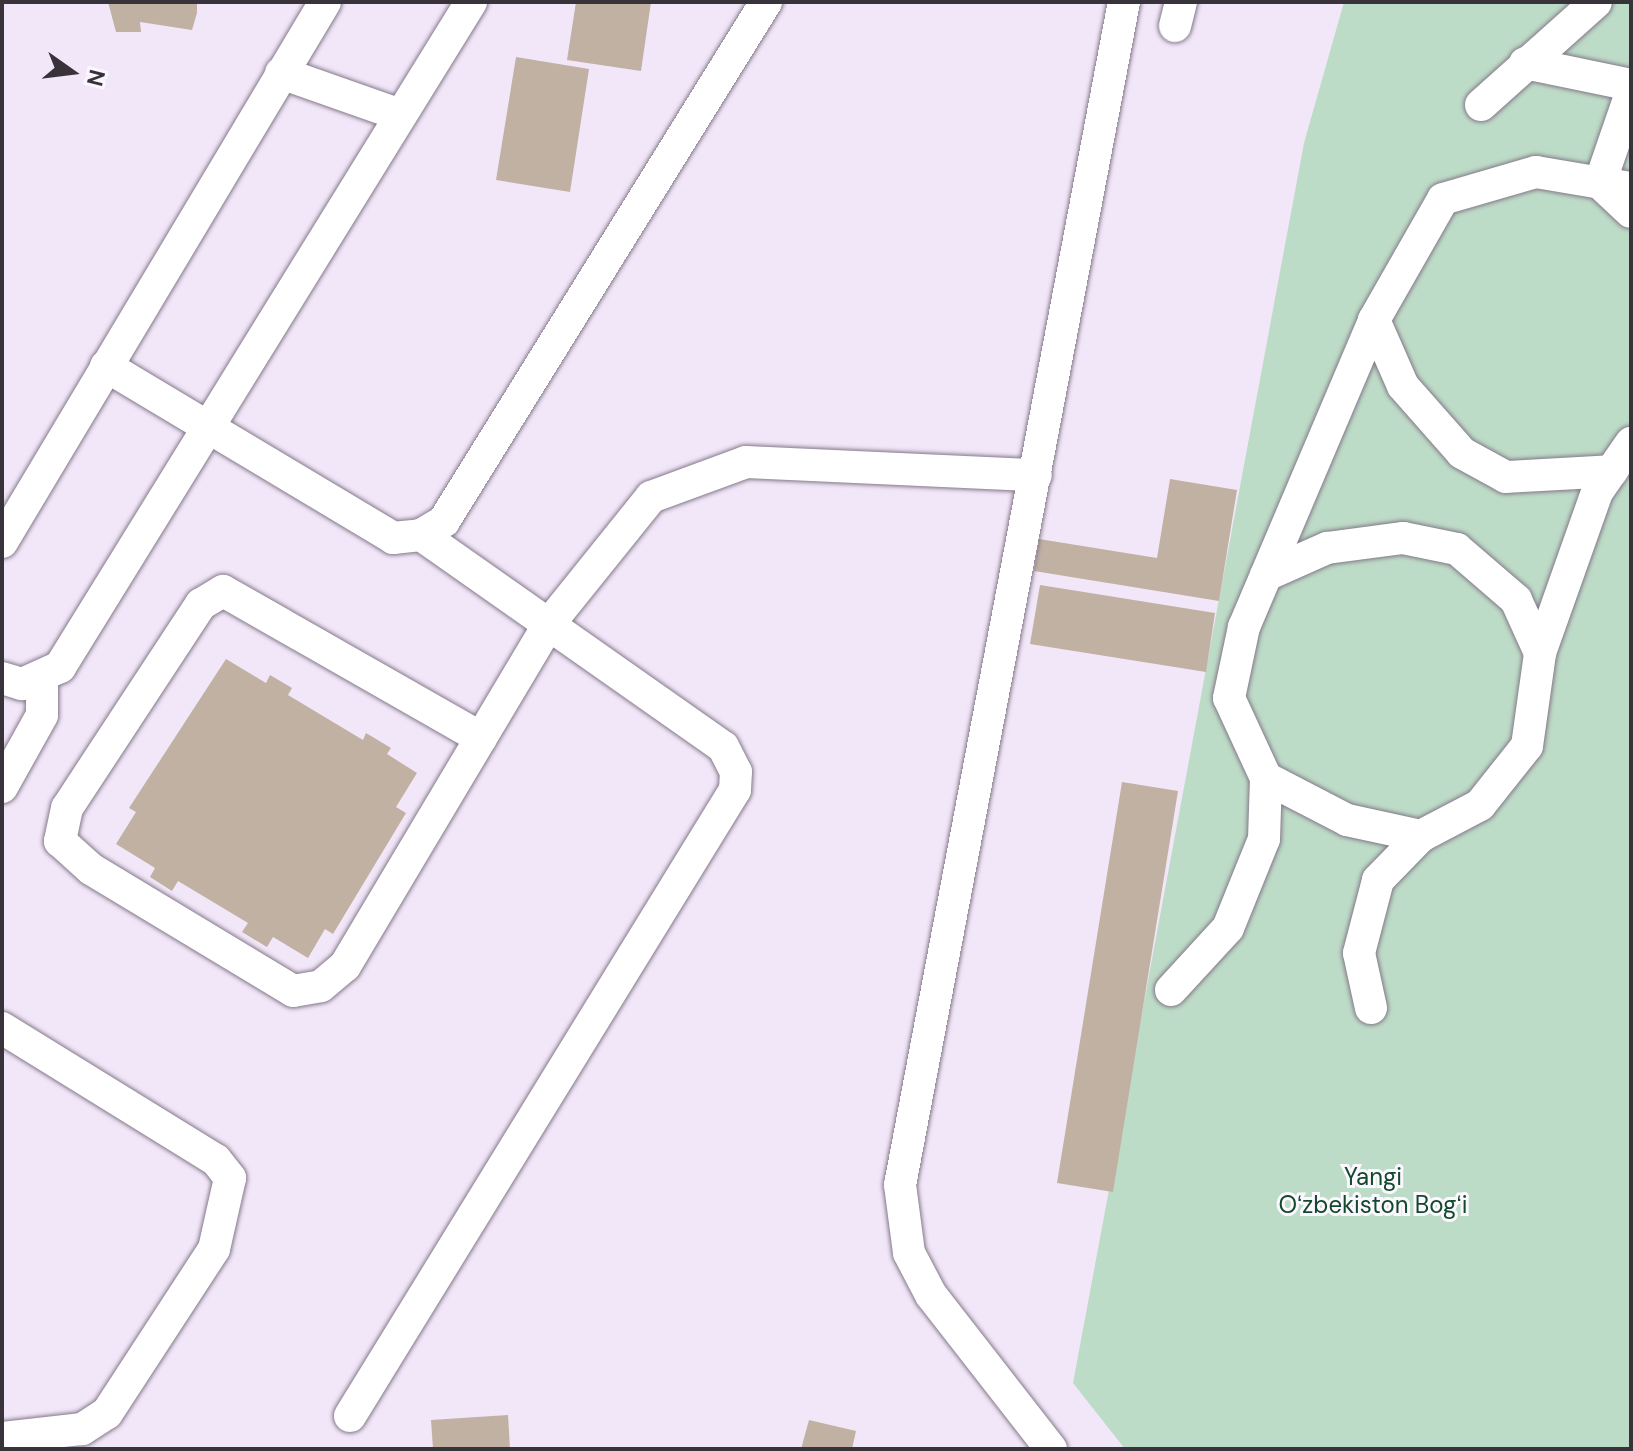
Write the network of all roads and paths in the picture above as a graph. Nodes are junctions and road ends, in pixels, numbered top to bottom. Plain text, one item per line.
1 (325, 2) edge
2 (471, 2) edge
3 (766, 2) edge
4 (1124, 2) edge
5 (1596, 2) edge
6 (1525, 63) junction
7 (281, 73) junction
8 (1631, 85) edge
9 (1631, 93) edge
10 (1481, 105) dead end
11 (400, 115) junction
12 (1616, 186) edge
13 (1631, 212) edge
14 (1374, 320) junction
15 (106, 366) junction
16 (204, 425) junction
17 (1631, 443) edge
18 (1612, 471) junction
19 (1036, 475) junction
20 (421, 535) junction
21 (2, 542) edge
22 (1266, 575) junction
23 (549, 624) junction
24 (1540, 653) junction
25 (2, 678) edge
26 (42, 679) junction
27 (481, 738) junction
28 (1266, 778) junction
29 (2, 787) edge
30 (1421, 836) junction
31 (1171, 990) dead end
32 (1371, 1008) dead end
33 (2, 1028) edge
34 (350, 1416) dead end
35 (2, 1438) edge
36 (1051, 1449) edge

1 - 7 street
2 - 11 street
3 - 20 street
4 - 19 street
5 - 6 street
6 - 8 street
6 - 10 street
7 - 11 street
7 - 15 street
9 - 12 street
11 - 16 street
12 - 13 street
12 - 14 street
14 - 18 street
14 - 22 street
15 - 16 street
15 - 21 street
16 - 20 street
16 - 26 street
17 - 18 street
18 - 24 street
19 - 23 street
19 - 36 street
20 - 23 street
22 - 24 street
22 - 28 street
23 - 27 street
23 - 34 street
24 - 30 street
25 - 26 street
26 - 29 street
27 - 27 street
28 - 30 street
28 - 31 street
30 - 32 street
33 - 35 street

